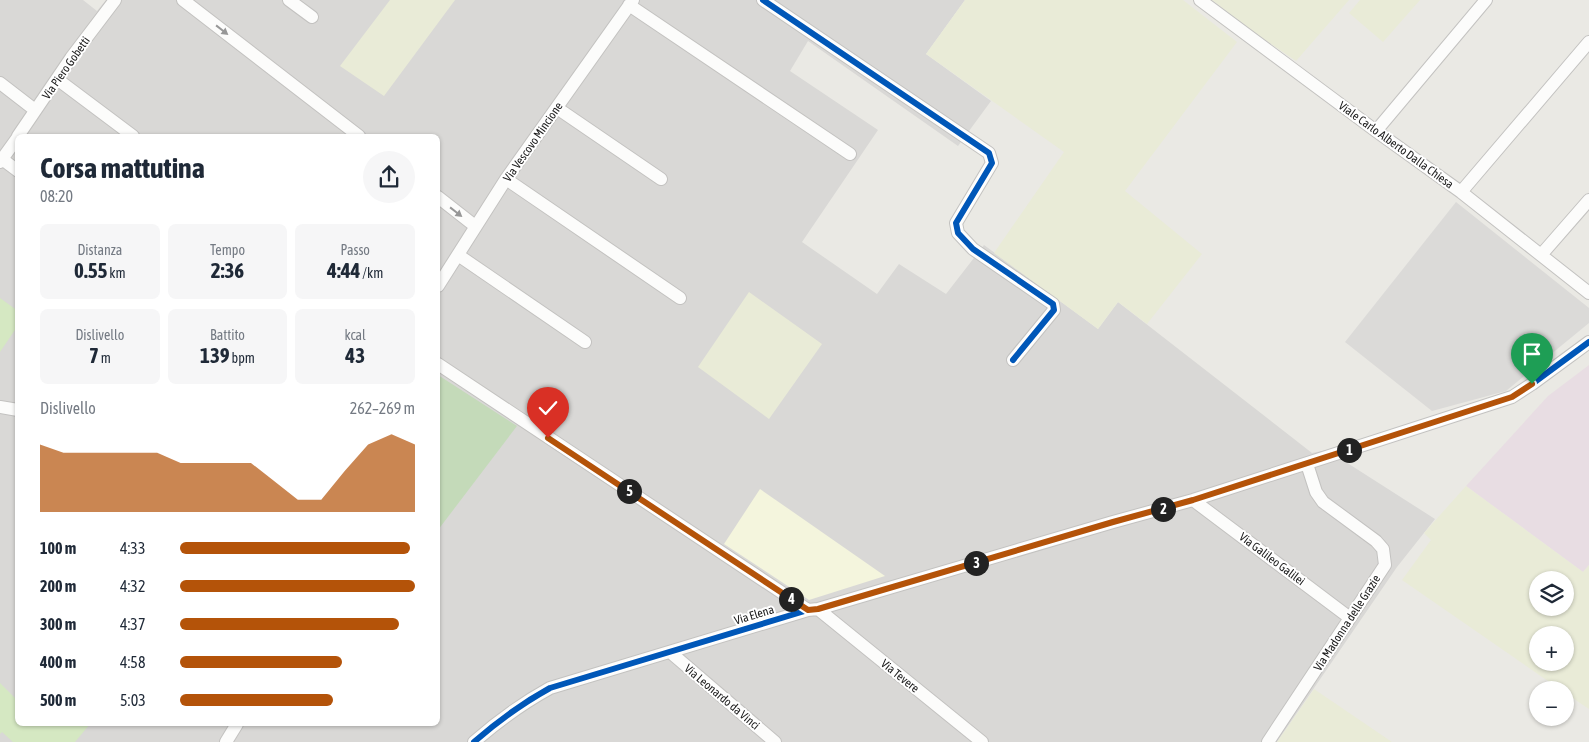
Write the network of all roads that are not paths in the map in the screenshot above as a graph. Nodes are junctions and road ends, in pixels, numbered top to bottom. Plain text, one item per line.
1 (115, 0) edge
2 (183, 0) edge
3 (290, 0) edge
4 (763, 0) edge
5 (1200, 0) edge
6 (1486, 0) edge
7 (631, 3) edge
8 (312, 17) dead end
9 (1589, 42) edge
10 (57, 79) junction
11 (0, 83) edge
12 (557, 108) junction
13 (36, 110) junction
14 (1376, 131) junction
15 (19, 134) edge
16 (130, 134) edge
17 (356, 134) edge
18 (15, 140) edge
19 (850, 154) dead end
20 (1, 161) edge
21 (15, 169) edge
22 (506, 179) junction
23 (661, 179) dead end
24 (1461, 192) junction
25 (440, 199) edge
26 (1589, 200) edge
27 (475, 226) junction
28 (458, 255) junction
29 (1541, 255) junction
30 (440, 283) edge
31 (1589, 293) edge
32 (680, 298) dead end
33 (585, 342) dead end
34 (1589, 342) edge
35 (1013, 360) dead end
36 (440, 365) edge
37 (0, 407) edge
38 (15, 410) edge
39 (1307, 464) junction
40 (1193, 500) junction
41 (813, 610) junction
42 (1350, 618) junction
43 (670, 652) junction
44 (237, 726) edge
45 (226, 742) edge
46 (474, 742) edge
47 (775, 742) edge
48 (982, 742) edge
49 (1268, 742) edge

1 - 10 street, Via Piero Gobetti
2 -> 17 street
3 - 8 street
4 - 35 street
5 - 14 street, Viale Carlo Alberto Dalla Chiesa
6 - 14 street
7 - 12 street, Via Vescovo Mincione
7 - 19 street
9 - 24 street
10 - 13 street, Via Piero Gobetti
10 - 16 street
11 - 13 street
12 - 22 street, Via Vescovo Mincione
12 - 23 street
13 - 15 street, Via Piero Gobetti
14 - 24 street, Viale Carlo Alberto Dalla Chiesa
18 - 20 street, Via Piero Gobetti
20 - 21 street
22 - 27 street, Via Vescovo Mincione
22 - 32 street
24 - 29 street, Viale Carlo Alberto Dalla Chiesa
25 -> 27 street
26 - 29 street
27 - 28 street, Via Vescovo Mincione
28 - 30 street, Via Vescovo Mincione
28 - 33 street
29 - 31 street, Viale Carlo Alberto Dalla Chiesa
34 - 39 street, Via Elena
36 - 41 street, Via Tevere
37 - 38 street
39 - 40 street, Via Elena
39 - 42 street, Via Madonna delle Grazie
40 - 41 street, Via Elena
40 - 42 street, Via Galileo Galilei
41 - 43 street, Via Elena
41 - 48 street, Via Tevere
42 - 49 street, Via Madonna delle Grazie
43 - 46 street, Via Elena
43 - 47 street, Via Leonardo da Vinci
44 - 45 street

